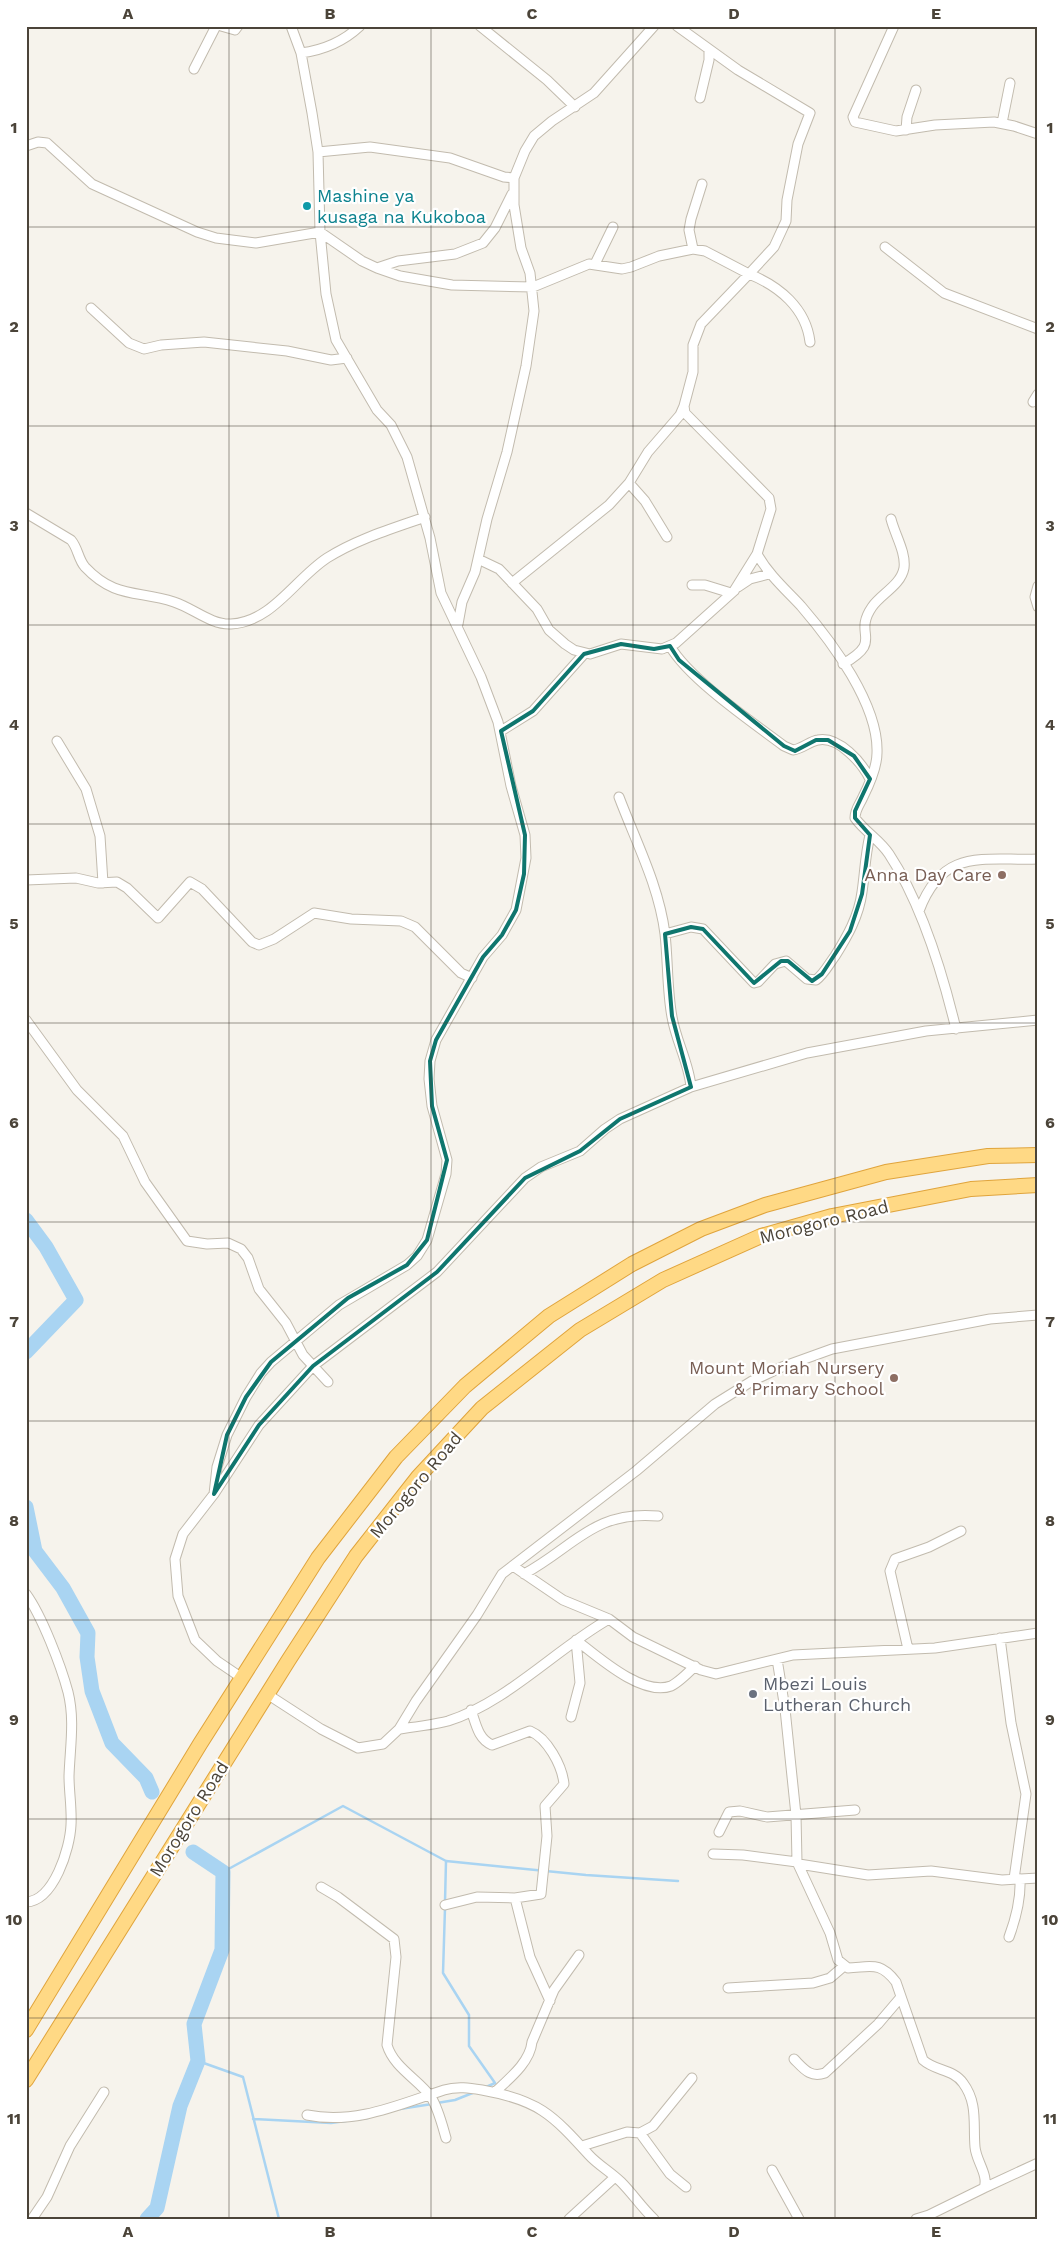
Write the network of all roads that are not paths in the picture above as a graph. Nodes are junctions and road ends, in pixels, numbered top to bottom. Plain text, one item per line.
1 (216, 26) edge
2 (221, 26) edge
3 (238, 26) edge
4 (291, 26) edge
5 (360, 26) edge
6 (480, 26) edge
7 (654, 26) edge
8 (677, 26) edge
9 (894, 26) edge
10 (709, 49) junction
11 (301, 53) junction
12 (194, 69) dead end
13 (1010, 83) dead end
14 (916, 90) dead end
15 (700, 98) dead end
16 (574, 107) junction
17 (1002, 123) junction
18 (906, 130) junction
19 (1038, 134) edge
20 (26, 146) edge
21 (318, 152) junction
22 (514, 178) junction
23 (702, 184) dead end
24 (512, 194) junction
25 (613, 227) dead end
26 (320, 232) junction
27 (885, 248) dead end
28 (693, 249) junction
29 (595, 264) junction
30 (377, 268) junction
31 (749, 274) junction
32 (533, 287) junction
33 (91, 308) dead end
34 (1038, 329) edge
35 (810, 342) dead end
36 (346, 358) junction
37 (1038, 394) edge
38 (1033, 402) dead end
39 (684, 406) junction
40 (629, 483) junction
41 (26, 513) edge
42 (425, 517) junction
43 (891, 519) dead end
44 (666, 537) dead end
45 (757, 554) junction
46 (478, 559) junction
47 (769, 574) junction
48 (512, 583) junction
49 (692, 585) dead end
50 (1038, 586) edge
51 (732, 592) junction
52 (1038, 607) edge
53 (458, 624) junction
54 (670, 646) junction
55 (584, 654) junction
56 (843, 664) junction
57 (501, 731) junction
58 (56, 741) dead end
59 (870, 778) junction
60 (618, 797) dead end
61 (870, 835) junction
62 (1038, 859) edge
63 (26, 880) edge
64 (103, 883) junction
65 (918, 911) junction
66 (665, 934) junction
67 (472, 978) junction
68 (26, 1020) edge
69 (1038, 1020) edge
70 (956, 1029) junction
71 (691, 1087) junction
72 (1038, 1155) edge
73 (1038, 1185) edge
74 (1038, 1315) edge
75 (297, 1342) junction
76 (313, 1366) junction
77 (328, 1382) dead end
78 (214, 1494) junction
79 (658, 1516) dead end
80 (961, 1531) dead end
81 (513, 1566) junction
82 (524, 1574) junction
83 (26, 1594) edge
84 (609, 1619) junction
85 (1038, 1633) edge
86 (1000, 1638) junction
87 (576, 1640) junction
88 (908, 1649) junction
89 (777, 1658) junction
90 (695, 1666) junction
91 (242, 1678) junction
92 (267, 1694) junction
93 (471, 1710) junction
94 (572, 1717) dead end
95 (399, 1729) junction
96 (854, 1810) dead end
97 (796, 1815) junction
98 (719, 1832) dead end
99 (713, 1854) dead end
100 (798, 1863) junction
101 (1038, 1878) edge
102 (1017, 1879) junction
103 (321, 1887) dead end
104 (515, 1898) junction
105 (26, 1902) edge
106 (445, 1905) dead end
107 (1009, 1937) dead end
108 (579, 1955) dead end
109 (844, 1966) junction
110 (728, 1988) dead end
111 (901, 1997) junction
112 (550, 2001) junction
113 (26, 2030) edge
114 (794, 2059) dead end
115 (692, 2078) dead end
116 (26, 2080) edge
117 (104, 2092) dead end
118 (495, 2092) junction
119 (430, 2096) junction
120 (308, 2115) dead end
121 (640, 2133) junction
122 (446, 2138) dead end
123 (582, 2146) junction
124 (1038, 2163) edge
125 (772, 2170) dead end
126 (615, 2177) junction
127 (686, 2187) dead end
128 (984, 2188) junction
129 (930, 2217) edge
130 (32, 2219) edge
131 (569, 2219) edge
132 (654, 2219) edge
133 (799, 2219) edge
134 (916, 2219) edge

1 - 12 street
2 - 3 street
4 - 11 street
5 - 11 street
6 - 16 street
7 - 16 street
8 - 10 street
9 - 18 street
10 - 15 street
10 - 31 street
11 - 21 street
13 - 17 street
14 - 18 street
16 - 22 street
17 - 18 street
17 - 19 street
20 - 26 street
21 - 22 street
21 - 26 street
22 - 24 street
23 - 28 street
24 - 30 street
24 - 32 street
25 - 29 street
26 - 30 street
26 - 36 street
27 - 34 street
28 - 29 street
28 - 31 street
29 - 32 street
30 - 32 street
31 - 35 street
31 - 39 street
32 - 46 street
33 - 36 street
36 - 42 street
37 - 38 street
39 - 40 street
39 - 45 street
40 - 44 street
40 - 48 street
41 - 42 street
42 - 53 street
43 - 56 street
45 - 47 street
45 - 51 street
46 - 48 street
46 - 53 street
47 - 51 street
47 - 56 street
48 - 55 street
49 - 51 street
50 - 52 street
51 - 54 street
53 - 57 street
54 - 55 street
54 - 59 street
55 - 57 street
56 - 59 street
57 - 67 street
58 - 64 street
59 - 61 street
60 - 66 street
61 - 65 street
61 - 66 street
62 - 65 street
63 - 64 street
64 - 67 street
65 - 70 street
66 - 71 street
67 - 75 street
68 - 75 street
69 - 70 street
70 - 71 street
71 - 76 street
72 - 91 highway, Morogoro Road
73 - 92 highway, Morogoro Road
74 - 81 street
75 - 76 street
75 - 78 street
76 - 77 street
76 - 78 street
78 - 91 street
79 - 82 street
80 - 88 street
81 - 82 street
81 - 95 street
82 - 84 street
83 - 105 street
84 - 87 street
84 - 90 street
85 - 86 street
86 - 88 street
86 - 102 street
87 - 90 street
87 - 93 street
87 - 94 street
88 - 89 street
89 - 90 street
89 - 97 street
91 - 113 highway, Morogoro Road
92 - 95 street
92 - 116 highway, Morogoro Road
93 - 95 street
93 - 104 street
96 - 97 street
97 - 98 street
97 - 100 street
99 - 100 street
100 - 102 street
100 - 109 street
101 - 102 street
102 - 107 street
103 - 119 street
104 - 106 street
104 - 112 street
108 - 112 street
109 - 110 street
109 - 111 street
111 - 114 street
111 - 128 street
112 - 118 street
115 - 121 street
117 - 130 street
118 - 119 street
118 - 123 street
119 - 120 street
119 - 122 street
121 - 123 street
121 - 127 street
123 - 126 street
124 - 128 street
125 - 133 street
126 - 131 street
126 - 132 street
128 - 129 street
129 - 134 street

